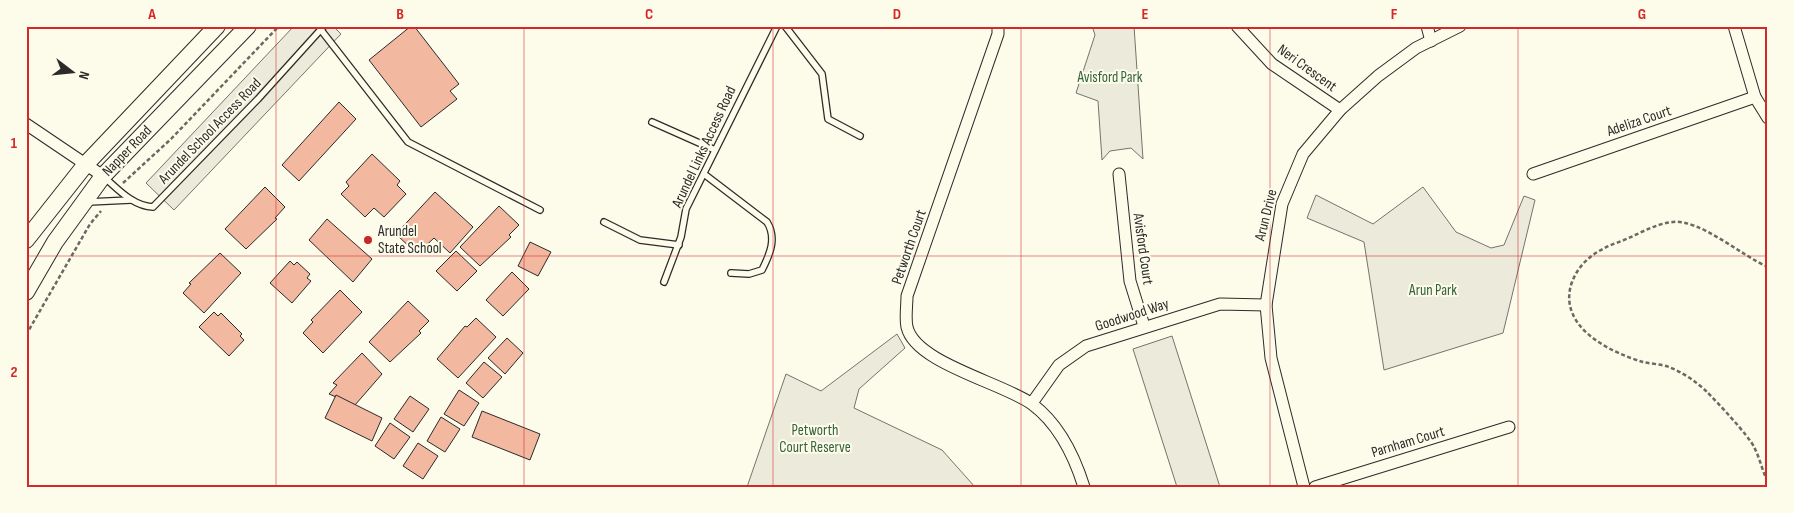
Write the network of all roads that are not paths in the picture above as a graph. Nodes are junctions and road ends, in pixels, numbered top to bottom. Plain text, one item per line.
1 (217, 26) edge
2 (248, 26) edge
3 (777, 26) edge
4 (785, 26) edge
5 (998, 26) edge
6 (1237, 26) edge
7 (1427, 26) edge
8 (1460, 26) edge
9 (1734, 26) edge
10 (323, 28) edge
11 (1431, 41) junction
12 (1755, 97) junction
13 (1340, 110) junction
14 (1768, 118) edge
15 (652, 122) dead end
16 (26, 124) edge
17 (860, 136) dead end
18 (715, 150) junction
19 (86, 164) junction
20 (704, 174) junction
21 (1119, 174) dead end
22 (1533, 174) dead end
23 (103, 176) junction
24 (131, 200) junction
25 (82, 204) junction
26 (540, 210) dead end
27 (604, 222) dead end
28 (26, 240) edge
29 (679, 245) junction
30 (731, 273) dead end
31 (664, 282) dead end
32 (26, 292) edge
33 (1266, 305) junction
34 (1144, 326) junction
35 (1032, 403) junction
36 (1509, 427) dead end
37 (1084, 487) edge
38 (1304, 487) edge
39 (1315, 487) edge

1 - 19 main road, Napper Road
2 - 23 main road, Napper Road
3 - 18 lane, Arundel Links Access Road
4 - 17 lane
5 - 35 street, Petworth Court
6 - 13 street, Neri Crescent
7 - 11 street
8 - 11 street, Arun Drive
9 - 12 street
10 - 24 lane, Arundel School Access Road
10 - 26 lane
11 - 13 street, Arun Drive
12 - 14 street
12 - 22 street, Adeliza Court
13 - 33 street, Arun Drive
15 - 18 lane
16 - 19 street
18 - 20 lane, Arundel Links Access Road
19 - 23 street
19 - 28 main road, Napper Road
20 - 29 lane, Arundel Links Access Road
20 - 30 lane
21 - 34 street, Avisford Court
23 - 24 lane, Arundel School Access Road
23 - 25 main road, Napper Road
24 - 25 lane
25 - 32 main road, Napper Road
27 - 29 lane
29 - 31 lane, Arundel Links Access Road
33 - 34 street, Goodwood Way
33 - 38 street, Arun Drive
34 - 35 street, Goodwood Way
35 - 37 street, Petworth Court
36 - 39 street, Parnham Court

